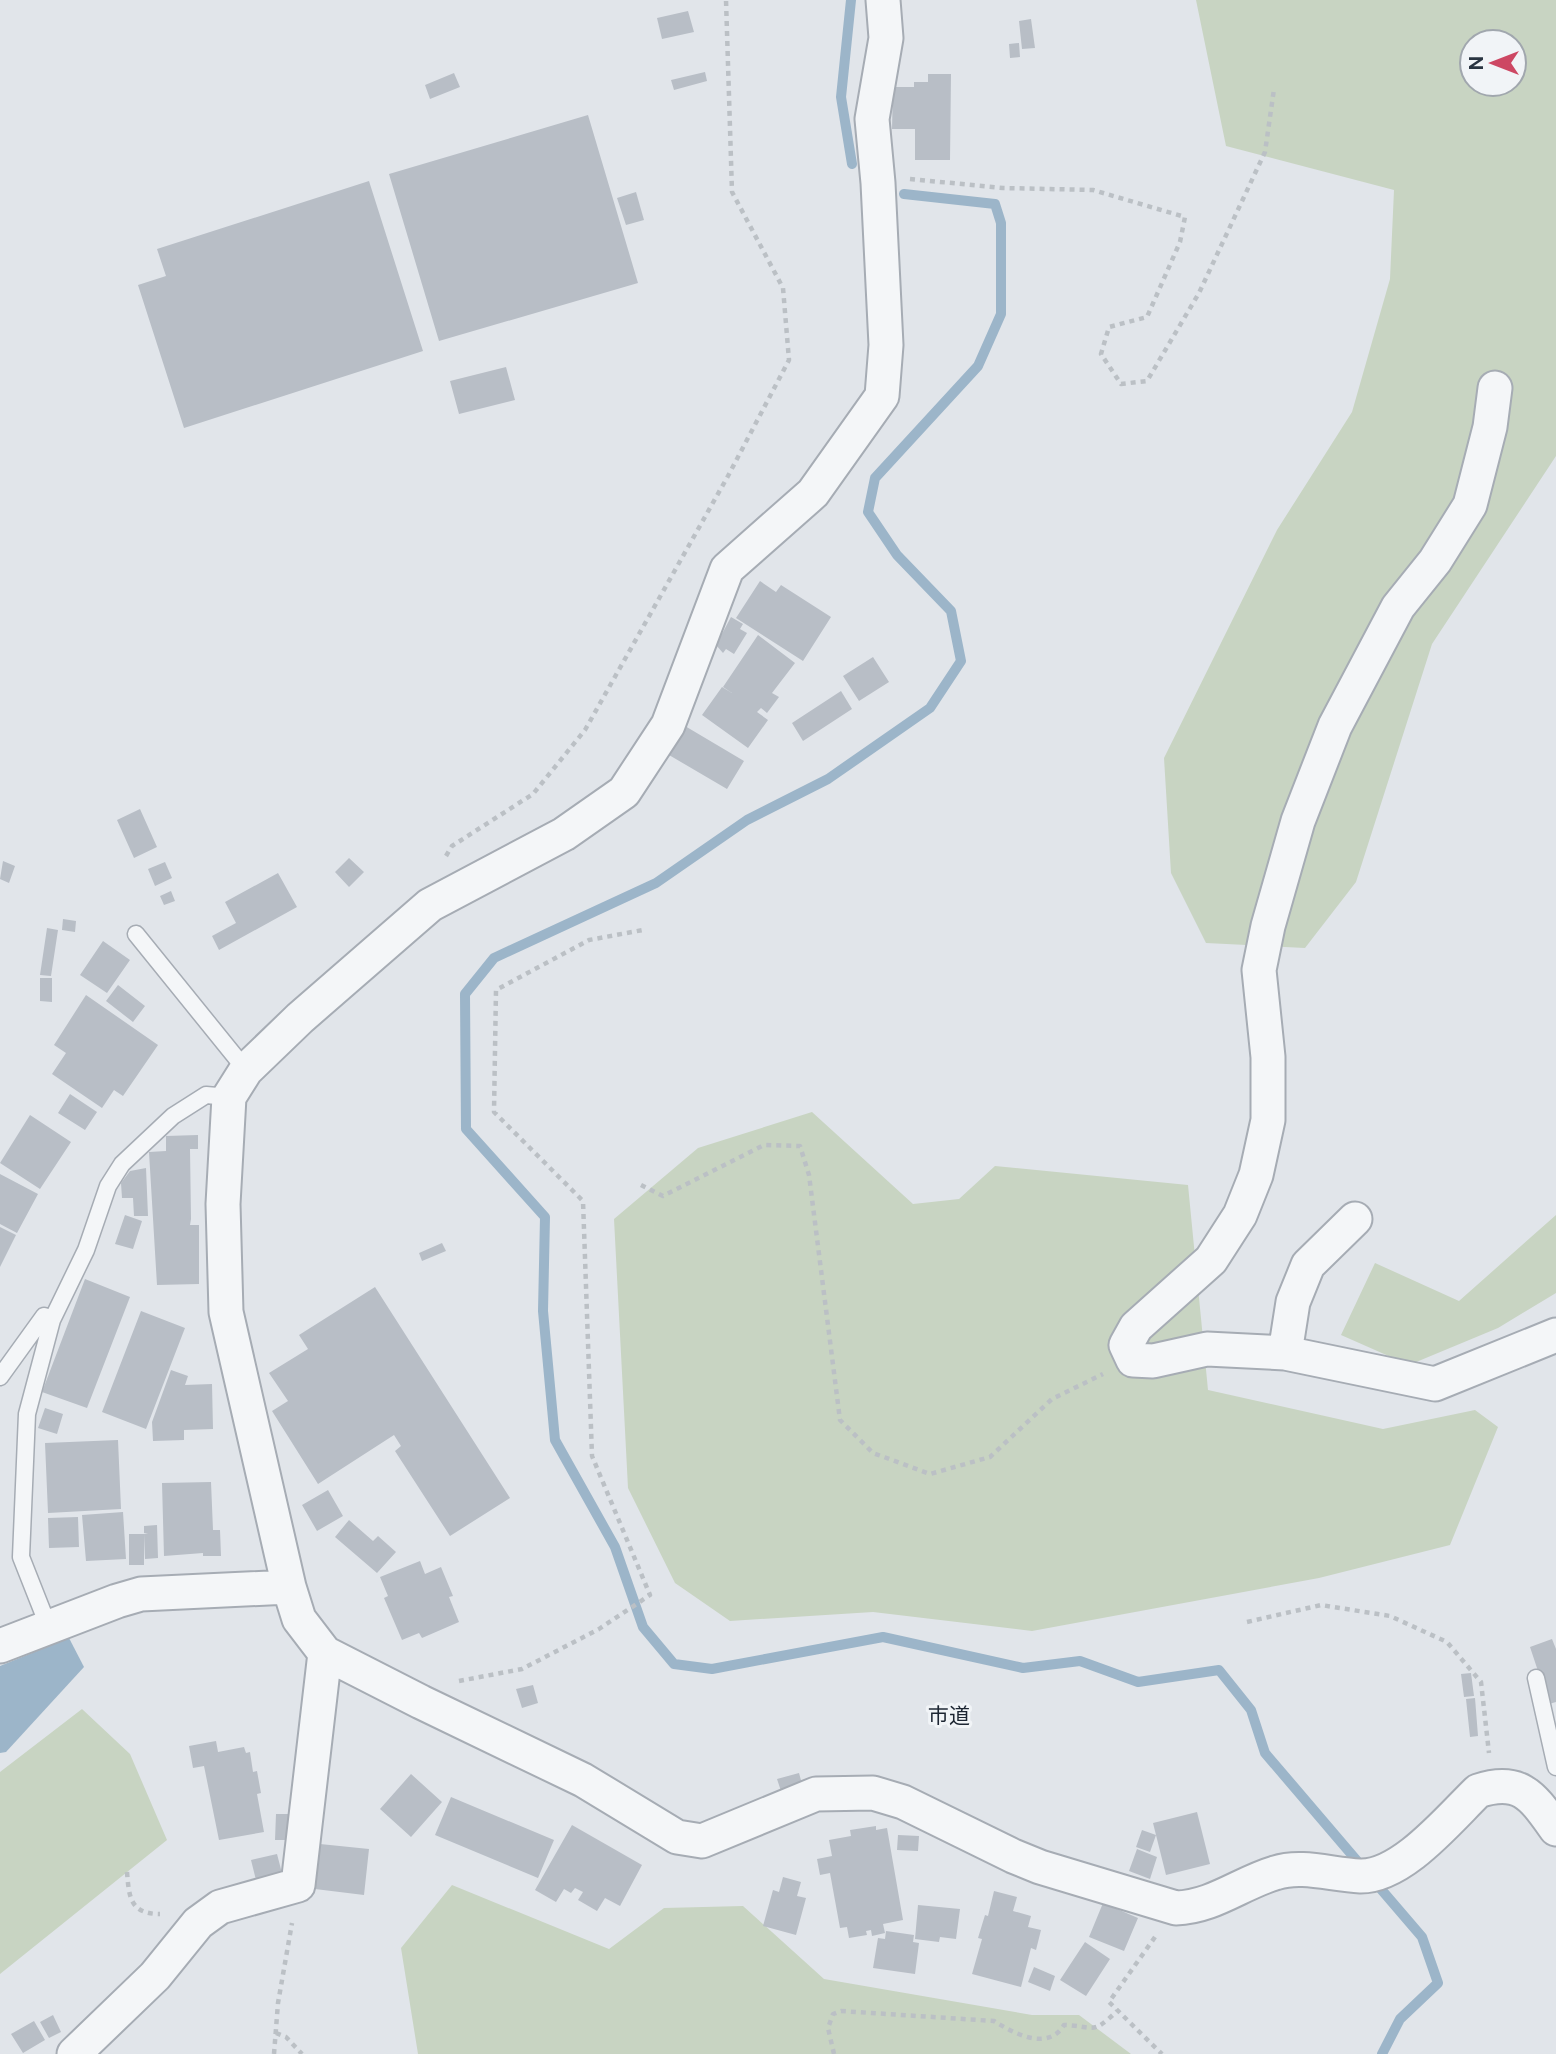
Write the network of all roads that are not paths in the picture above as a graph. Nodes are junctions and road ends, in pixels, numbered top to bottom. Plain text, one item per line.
1 (884, 0) edge
2 (1495, 388) dead end
3 (136, 934) dead end
4 (237, 1083) junction
5 (1355, 1219) dead end
6 (52, 1320) junction
7 (1556, 1335) edge
8 (1285, 1353) junction
9 (0, 1377) edge
10 (289, 1587) junction
11 (49, 1628) junction
12 (0, 1646) edge
13 (325, 1653) junction
14 (1536, 1678) dead end
15 (1556, 1767) edge
16 (1556, 1829) edge
17 (75, 2054) edge

1 - 4 street
2 - 8 street
3 - 4 lane
4 - 6 lane
4 - 10 street
5 - 8 street
6 - 9 lane
6 - 11 lane
7 - 8 street
10 - 11 street
10 - 13 street
11 - 12 street
13 - 16 street
13 - 17 street
14 - 15 lane

